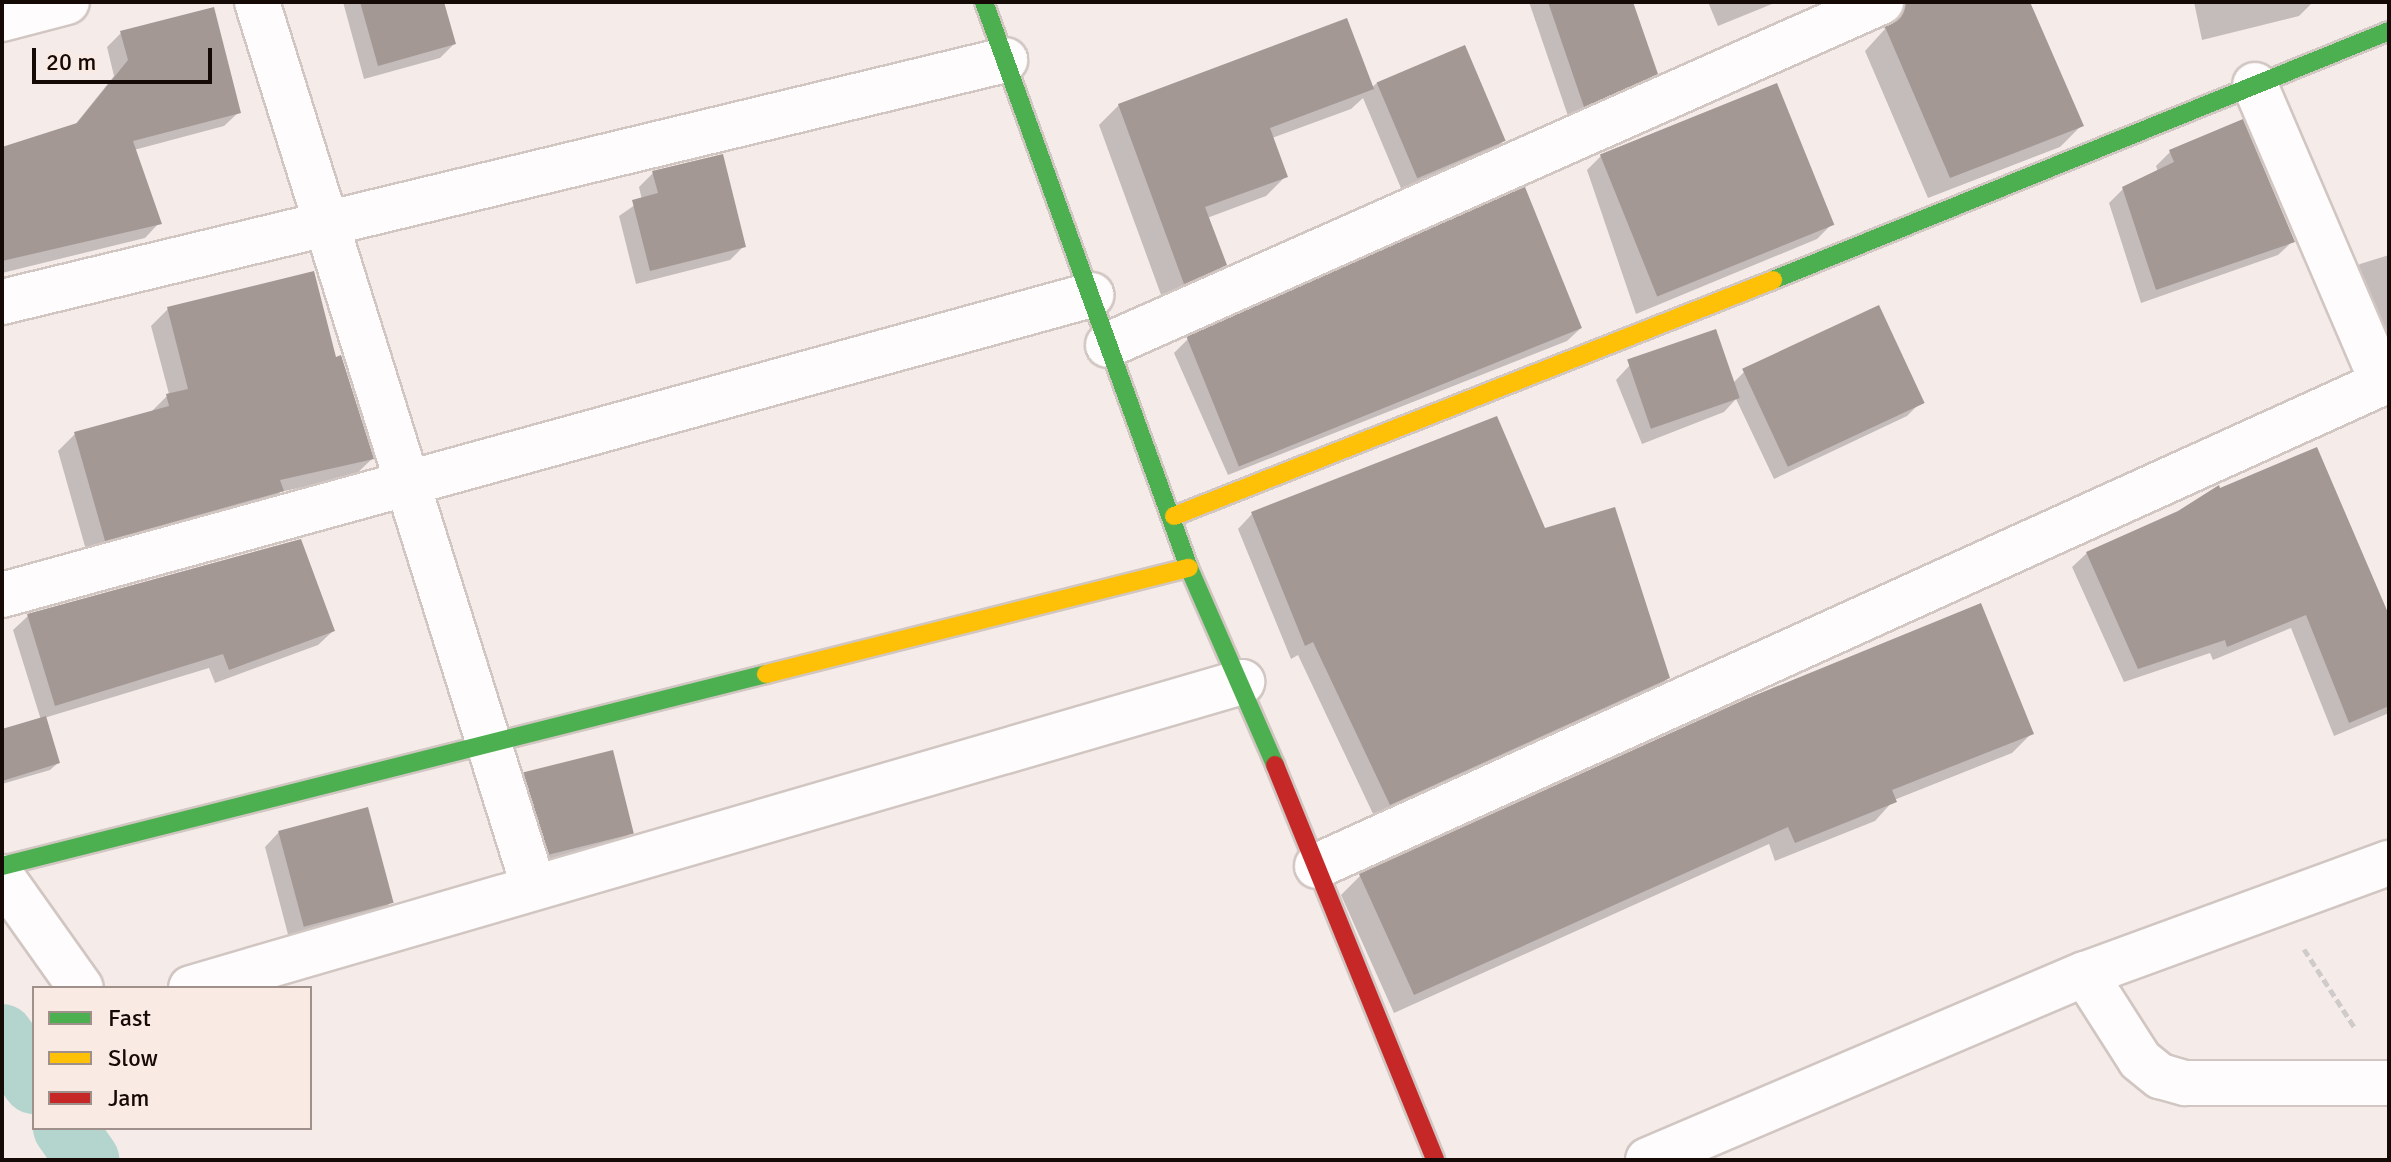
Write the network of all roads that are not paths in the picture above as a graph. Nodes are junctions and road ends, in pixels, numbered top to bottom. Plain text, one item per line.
1 (67, 2) edge
2 (257, 2) edge
3 (984, 2) edge
4 (1881, 2) edge
5 (2, 19) edge
6 (2389, 31) edge
7 (1005, 60) junction
8 (2255, 85) junction
9 (323, 224) junction
10 (1091, 295) junction
11 (2, 302) edge
12 (1108, 345) junction
13 (2386, 382) edge
14 (406, 484) junction
15 (1174, 516) junction
16 (1189, 568) junction
17 (2, 595) edge
18 (1242, 682) junction
19 (487, 742) junction
20 (2389, 863) edge
21 (2, 866) edge
22 (1317, 866) junction
23 (2, 877) edge
24 (534, 888) junction
25 (2085, 974) junction
26 (80, 986) edge
27 (198, 986) edge
28 (2389, 1083) edge
29 (1435, 1160) edge
30 (1648, 1160) edge

1 - 5 street
2 - 9 street
3 - 7 street
4 - 12 street
6 - 8 street
7 - 9 street
7 - 10 street
8 - 13 street
8 - 15 street
9 - 11 street
9 - 14 street
10 - 12 street
10 - 14 street
12 - 15 street
13 - 22 street
14 - 17 street
14 - 19 street
15 - 16 street
16 - 18 street
16 - 19 street
18 - 22 street
18 - 24 street
19 - 21 street
19 - 24 street
20 - 25 street
22 - 29 street
23 - 26 street
24 - 27 street
25 - 28 street
25 - 30 street

